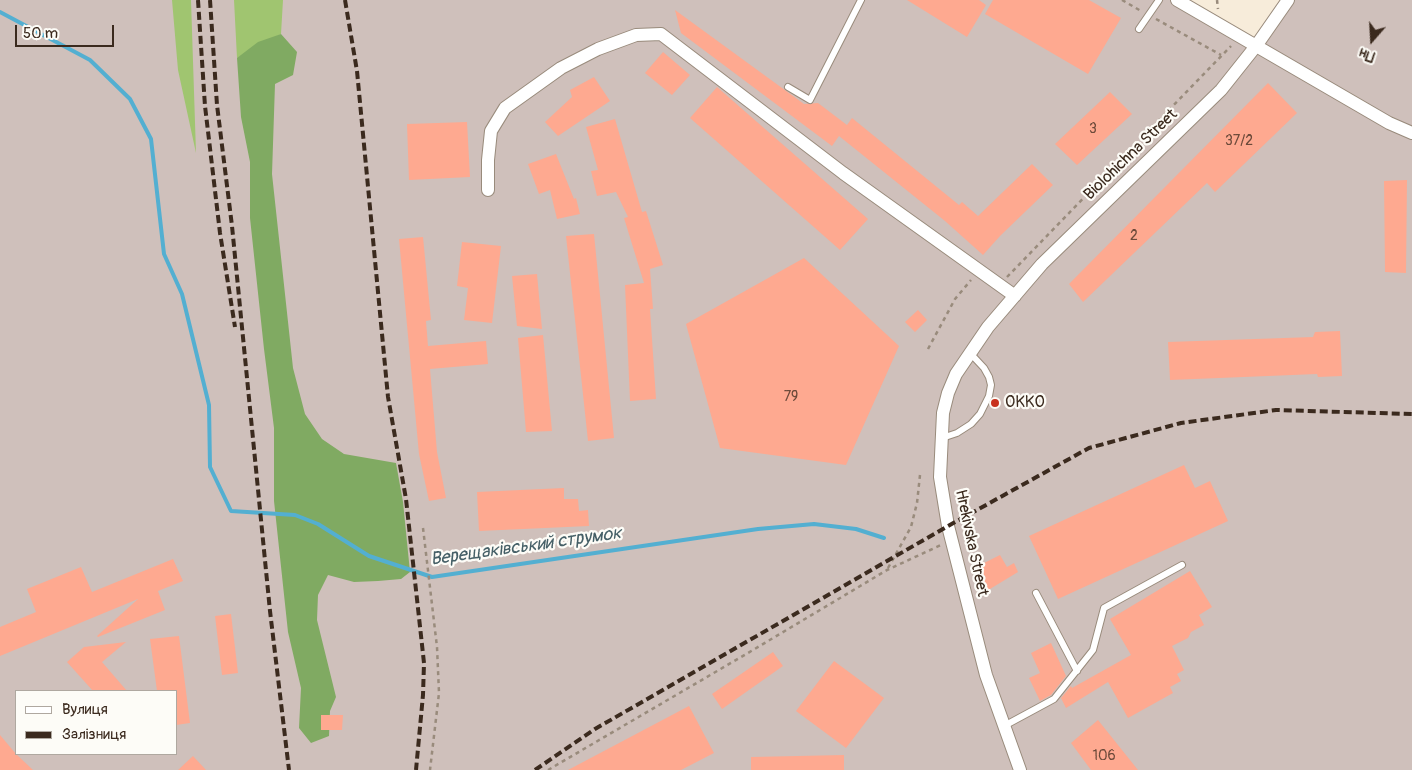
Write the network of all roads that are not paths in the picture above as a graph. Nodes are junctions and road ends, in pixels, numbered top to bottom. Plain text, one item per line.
1 (861, 0) edge
2 (1159, 0) edge
3 (1177, 0) edge
4 (1288, 0) edge
5 (1139, 29) dead end
6 (1256, 46) junction
7 (788, 87) dead end
8 (1412, 133) edge
9 (488, 190) dead end
10 (1015, 296) junction
11 (988, 327) joint
12 (970, 353) junction
13 (942, 438) junction
14 (1182, 565) dead end
15 (1036, 593) dead end
16 (1077, 671) junction
17 (1004, 726) junction
18 (1020, 770) edge

1 - 7 lane
2 - 5 lane
3 - 6 street
4 - 6 street, Biolohichna Street
6 - 8 street
6 - 10 street, Biolohichna Street
9 - 10 street
10 - 11 street, Biolohichna Street
11 - 12 street, Hrekivska Street
12 - 13 street, Hrekivska Street
12 - 13 lane
13 - 17 street, Hrekivska Street
14 - 16 lane
15 - 16 lane
16 - 17 lane
17 - 18 street, Hrekivska Street

